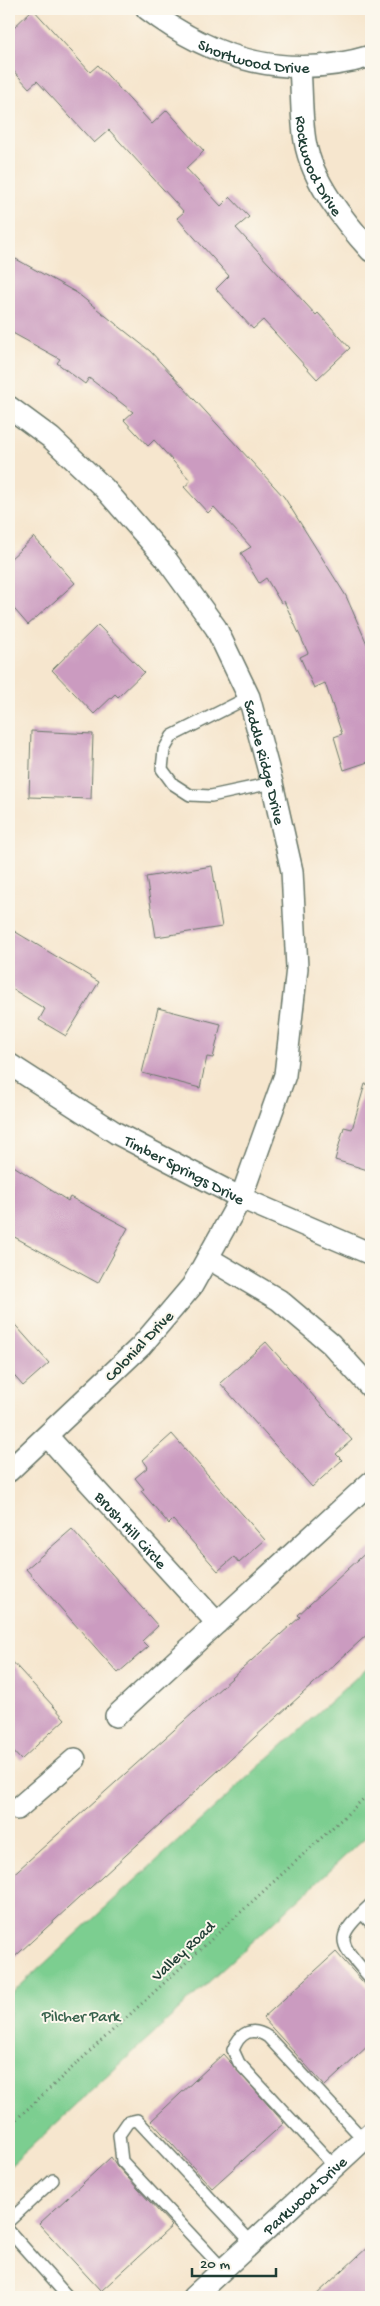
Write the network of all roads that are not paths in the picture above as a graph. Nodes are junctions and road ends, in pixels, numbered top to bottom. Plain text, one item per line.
1 (147, 9) edge
2 (371, 56) edge
3 (300, 68) junction
4 (371, 251) edge
5 (9, 407) edge
6 (249, 697) junction
7 (272, 783) junction
8 (9, 1064) edge
9 (241, 1198) junction
10 (371, 1254) edge
11 (208, 1258) junction
12 (371, 1388) edge
13 (47, 1436) junction
14 (11, 1464) edge
15 (371, 1482) edge
16 (217, 1623) junction
17 (116, 1716) dead end
18 (75, 1759) dead end
19 (12, 1808) edge
20 (371, 1904) edge
21 (362, 1913) junction
22 (371, 1923) edge
23 (371, 1979) edge
24 (368, 2137) edge
25 (335, 2167) junction
26 (53, 2180) dead end
27 (9, 2221) edge
28 (9, 2231) edge
29 (252, 2243) junction
30 (223, 2269) junction
31 (68, 2297) edge
32 (193, 2297) edge

1 - 3 street, Shortwood Drive
2 - 3 street, Shortwood Drive
3 - 4 street, Rockwood Drive
5 - 6 street, Saddle Ridge Drive
6 - 7 street, Saddle Ridge Drive
6 - 7 lane
7 - 9 street, Saddle Ridge Drive
8 - 9 street, Timber Springs Drive
9 - 10 street, Timber Springs Drive
9 - 11 street, Colonial Drive
11 - 12 street
11 - 13 street, Colonial Drive
13 - 14 street, Colonial Drive
13 - 16 street, Brush Hill Circle
15 - 16 street
16 - 17 street
18 - 19 street
20 - 21 lane
21 - 22 lane
21 - 23 lane
24 - 25 street, Parkwood Drive
24 - 25 lane
25 - 29 street, Parkwood Drive
26 - 27 lane
28 - 31 lane
29 - 30 street, Parkwood Drive
29 - 30 lane
30 - 32 street, Parkwood Drive

